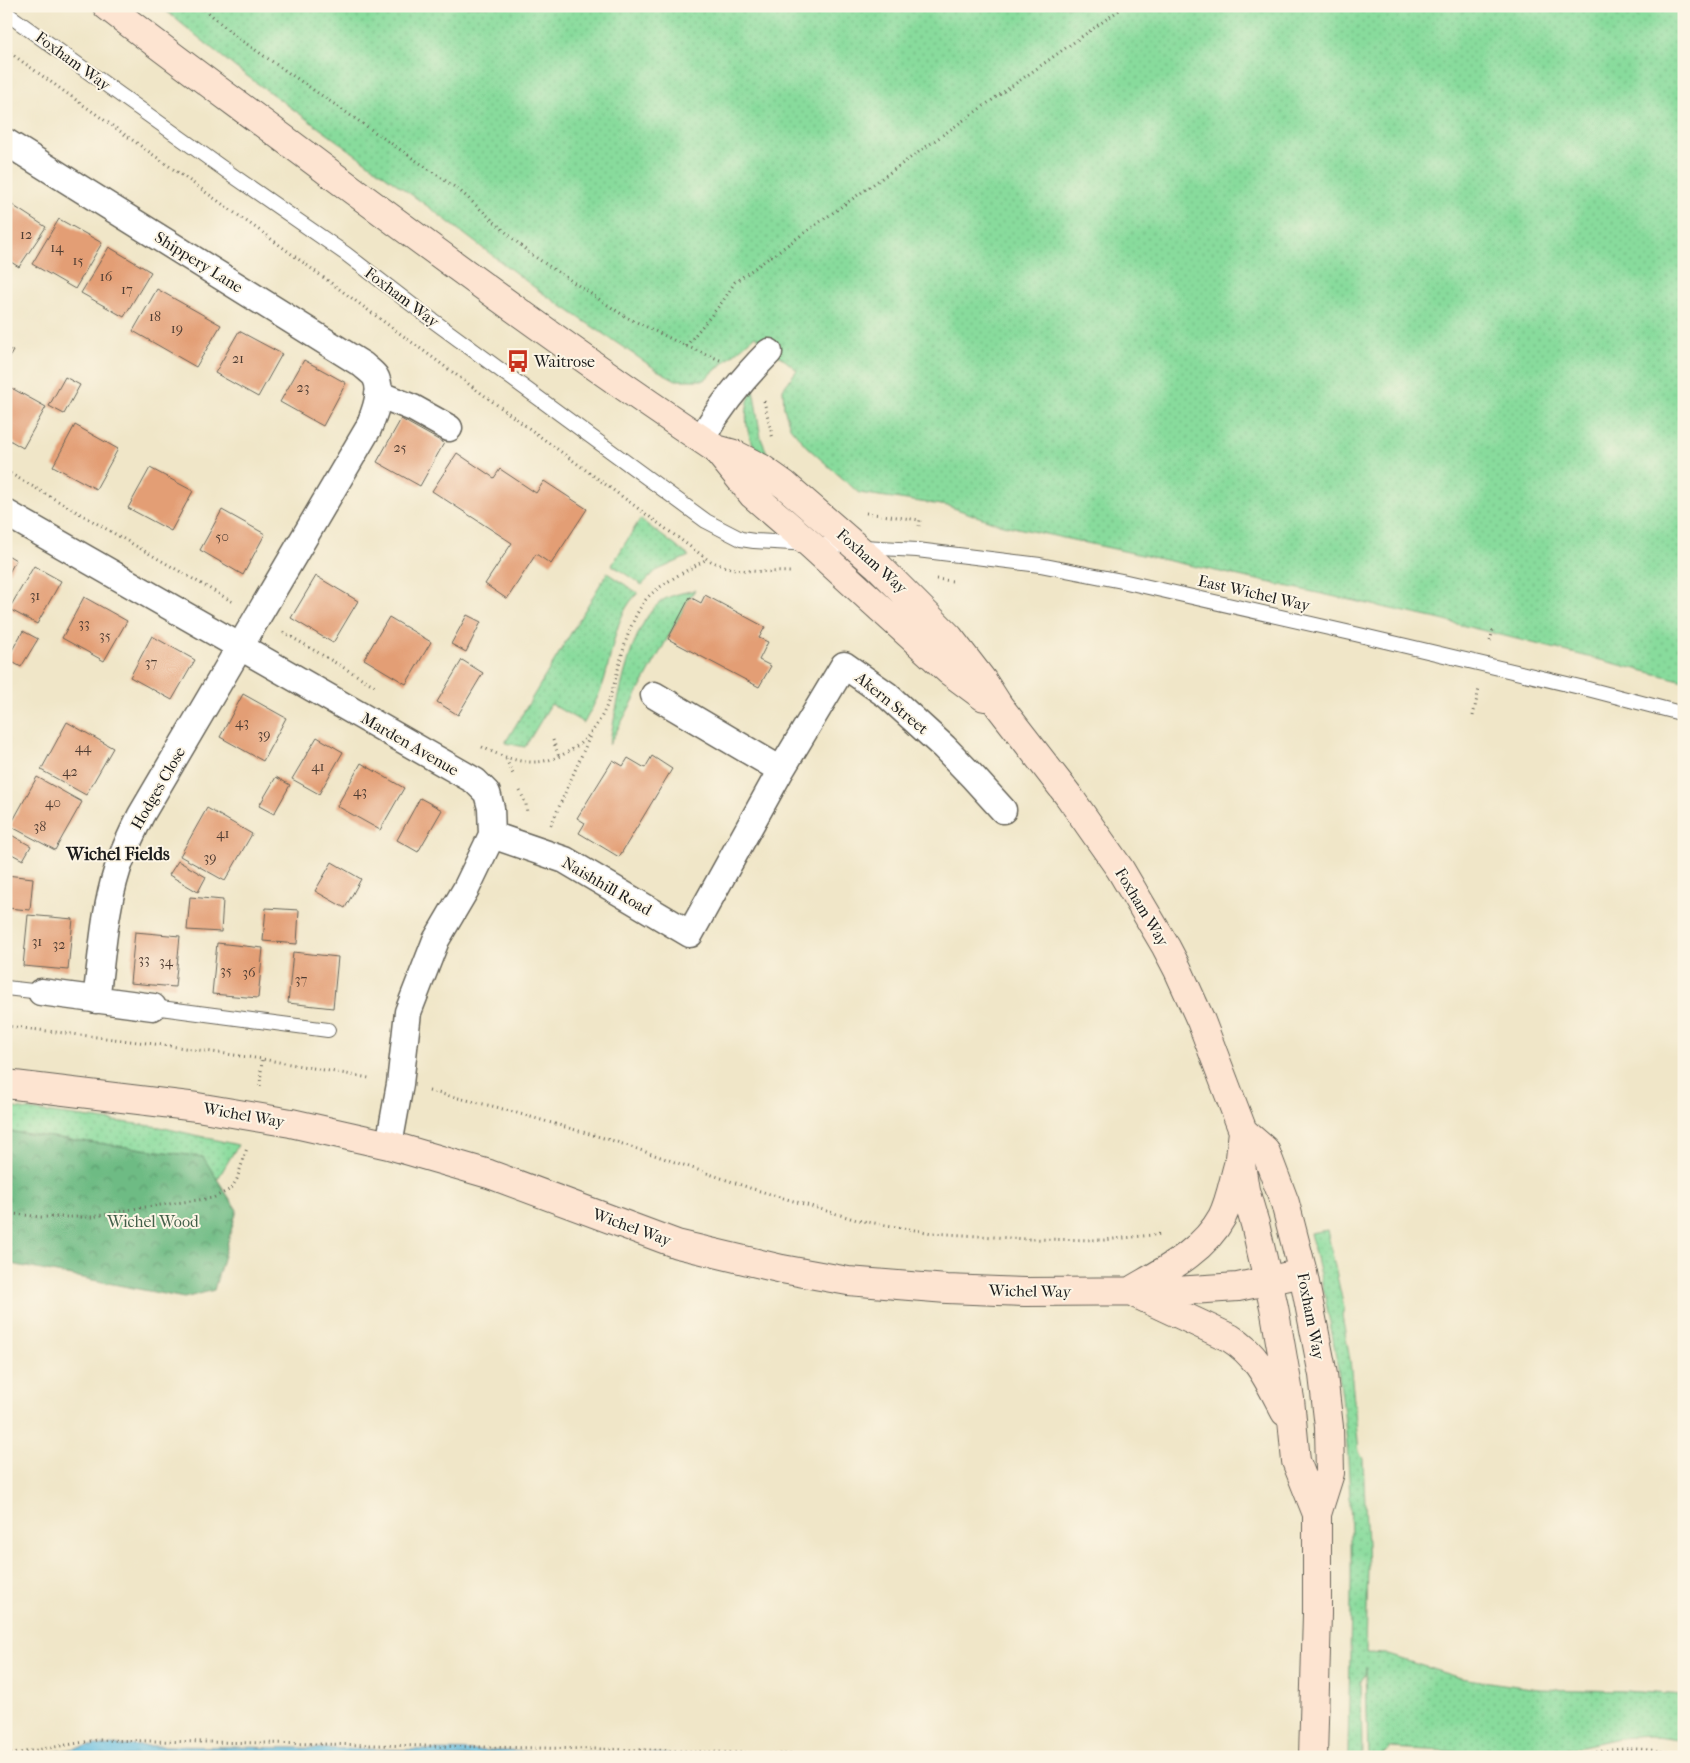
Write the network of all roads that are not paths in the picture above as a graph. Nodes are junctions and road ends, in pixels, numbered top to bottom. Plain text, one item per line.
1 (107, 6) edge
2 (6, 13) edge
3 (6, 142) edge
4 (769, 352) dead end
5 (378, 394) junction
6 (449, 428) dead end
7 (708, 444) junction
8 (6, 513) edge
9 (811, 544) junction
10 (856, 546) junction
11 (240, 647) junction
12 (654, 695) dead end
13 (999, 706) junction
14 (1684, 714) edge
15 (781, 770) junction
16 (1003, 810) dead end
17 (492, 834) junction
18 (690, 934) joint
19 (6, 988) edge
20 (41, 992) joint
21 (96, 1000) junction
22 (153, 1007) joint
23 (328, 1030) dead end
24 (6, 1084) edge
25 (1243, 1130) junction
26 (390, 1145) junction
27 (1240, 1158) junction
28 (1303, 1273) junction
29 (1268, 1281) junction
30 (1130, 1291) junction
31 (1292, 1426) junction
32 (1317, 1514) junction
33 (1313, 1757) edge

1 - 7 main road, Foxham Way
2 - 9 lane, Foxham Way
3 - 5 street, Shippery Lane
4 - 7 street
5 - 6 street
5 - 11 street
7 - 9 main road, Foxham Way
7 - 10 main road, Foxham Way
8 - 11 street, Marden Avenue
9 - 10 lane, East Wichel Way
9 - 13 main road, Foxham Way
10 - 13 main road, Foxham Way
10 - 14 lane, East Wichel Way
11 - 17 street, Marden Avenue
11 - 21 street, Hodges Close
12 - 15 street
13 - 25 main road, Foxham Way
15 - 16 street, Akern Street
15 - 18 street, Akern Street
17 - 18 street, Naishhill Road
17 - 26 street, Marden Avenue
19 - 20 lane
20 - 21 street
21 - 22 street
22 - 23 lane
24 - 26 main road, Wichel Way
25 - 27 main road, Foxham Way
25 - 28 main road, Foxham Way
26 - 30 main road, Wichel Way
27 - 29 main road, Foxham Way
27 - 30 main road
28 - 29 main road, Wichel Way
28 - 32 main road, Foxham Way
29 - 30 main road, Wichel Way
29 - 31 main road, Foxham Way
30 - 31 main road
31 - 32 main road, Foxham Way
32 - 33 main road, Foxham Way

